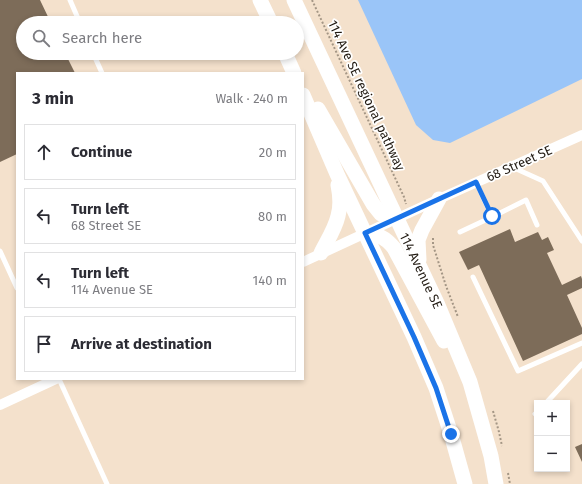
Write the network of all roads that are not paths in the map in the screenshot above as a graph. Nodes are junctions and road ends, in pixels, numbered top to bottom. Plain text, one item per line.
1 (70, 0) edge
2 (260, 0) edge
3 (294, 0) edge
4 (77, 16) edge
5 (268, 16) edge
6 (301, 16) edge
7 (304, 21) edge
8 (96, 60) edge
9 (102, 72) edge
10 (304, 87) edge
11 (304, 97) edge
12 (582, 135) edge
13 (511, 167) junction
14 (337, 174) junction
15 (476, 182) junction
16 (439, 199) junction
17 (492, 216) junction
18 (396, 218) junction
19 (537, 225) dead end
20 (460, 232) dead end
21 (365, 233) junction
22 (582, 241) edge
23 (0, 251) edge
24 (321, 253) junction
25 (304, 262) edge
26 (419, 265) junction
27 (473, 277) dead end
28 (16, 286) edge
29 (582, 343) edge
30 (582, 364) edge
31 (55, 380) edge
32 (57, 380) edge
33 (470, 382) junction
34 (549, 400) edge
35 (0, 405) edge
36 (107, 484) edge
37 (465, 484) edge
38 (496, 484) edge

1 - 4 lane
2 - 5 main road
3 - 6 main road, 114 Avenue SE
7 - 18 main road, 114 Avenue SE
8 - 9 lane
10 - 18 main road
11 - 14 main road
12 - 13 street, 68 Street SE
13 - 15 street, 68 Street SE
13 - 22 lane
14 - 21 main road
14 - 24 main road
15 - 16 street, 68 Street SE
15 - 17 lane
16 - 18 street, 68 Street SE
16 - 26 main road
17 - 19 lane
17 - 20 lane
18 - 21 street, 68 Street SE
18 - 26 main road, 114 Avenue SE
21 - 24 street, 68 Street SE
21 - 33 main road
21 - 37 main road
23 - 28 lane
24 - 25 street, 68 Street SE
26 - 33 main road, 114 Avenue SE
27 - 29 lane
30 - 34 lane
31 - 35 street
32 - 36 lane
33 - 38 main road, 114 Avenue SE

